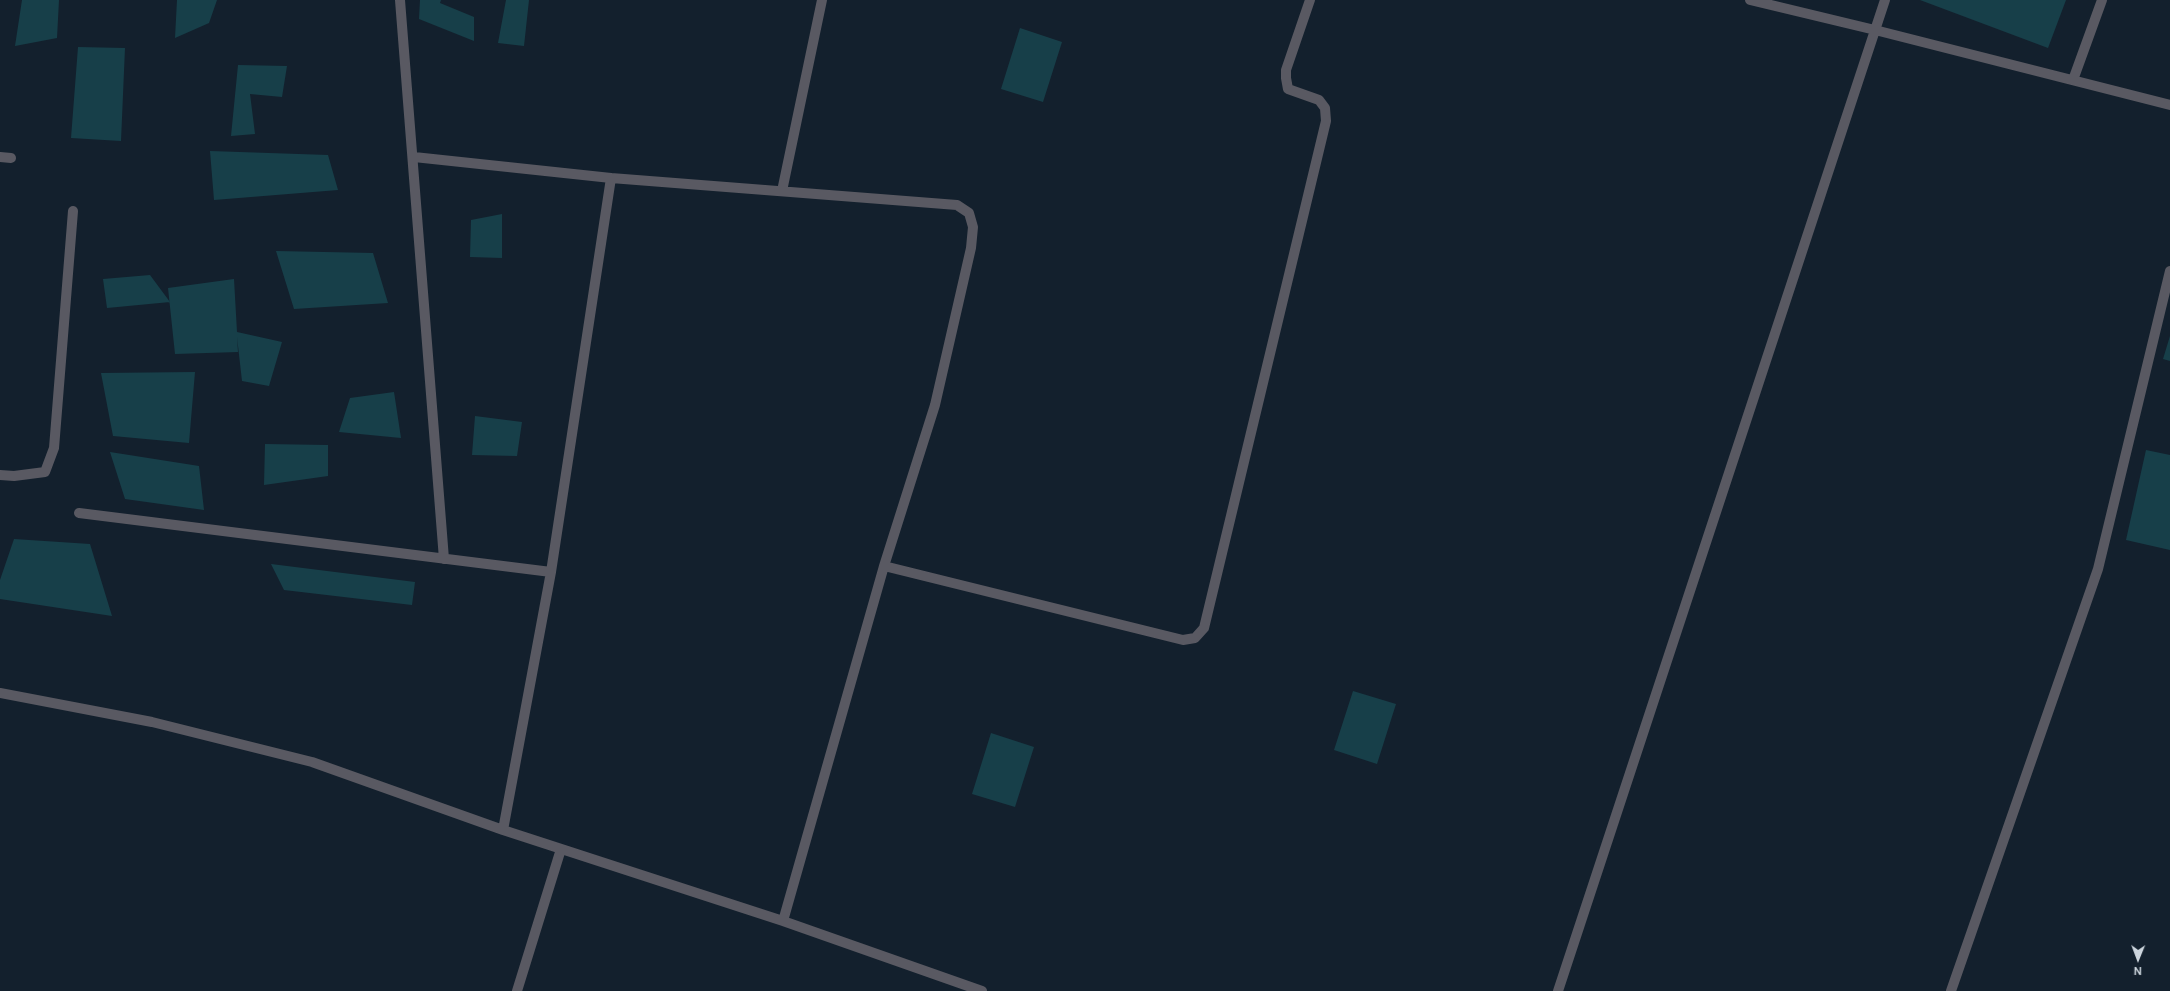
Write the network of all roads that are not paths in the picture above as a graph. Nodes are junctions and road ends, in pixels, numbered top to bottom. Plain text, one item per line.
1 (400, 0) edge
2 (822, 0) edge
3 (1310, 0) edge
4 (1750, 0) edge
5 (1885, 0) edge
6 (2102, 0) edge
7 (1875, 30) junction
8 (2073, 80) junction
9 (2170, 106) edge
10 (0, 157) edge
11 (414, 157) junction
12 (11, 158) dead end
13 (611, 178) junction
14 (782, 191) junction
15 (73, 211) dead end
16 (2170, 271) edge
17 (0, 475) edge
18 (80, 513) dead end
19 (444, 559) junction
20 (884, 566) junction
21 (551, 572) junction
22 (0, 693) edge
23 (504, 830) junction
24 (561, 849) junction
25 (783, 921) junction
26 (517, 991) edge
27 (982, 991) edge
28 (1558, 991) edge
29 (1951, 991) edge

1 - 11 street
2 - 14 street
3 - 20 street
4 - 7 street
5 - 7 street
6 - 8 street
7 - 8 street
7 - 28 street
8 - 9 street
10 - 12 street
11 - 13 street
11 - 19 street
13 - 14 street
13 - 21 street
14 - 20 street
15 - 17 street
16 - 29 street
18 - 19 street
19 - 21 street
20 - 25 street
21 - 23 street
22 - 23 street
23 - 24 street
24 - 25 street
24 - 26 street
25 - 27 street

